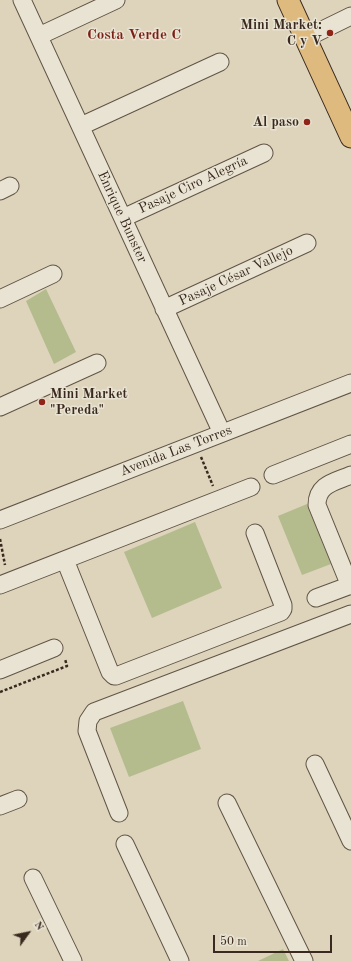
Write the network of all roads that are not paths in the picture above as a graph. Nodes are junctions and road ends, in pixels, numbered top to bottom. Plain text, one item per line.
1 (22, 0) edge
2 (116, 0) edge
3 (288, 0) edge
4 (351, 16) edge
5 (39, 36) junction
6 (306, 38) junction
7 (220, 62) dead end
8 (80, 126) junction
9 (351, 137) edge
10 (264, 152) dead end
11 (122, 218) junction
12 (307, 243) dead end
13 (54, 274) dead end
14 (0, 299) edge
15 (164, 308) junction
16 (96, 363) dead end
17 (351, 383) edge
18 (0, 407) edge
19 (222, 433) junction
20 (351, 444) edge
21 (273, 475) dead end
22 (351, 475) edge
23 (251, 486) dead end
24 (0, 520) edge
25 (255, 533) dead end
26 (65, 560) junction
27 (5, 583) edge
28 (350, 586) edge
29 (316, 598) dead end
30 (351, 614) edge
31 (54, 648) road end
32 (0, 670) edge
33 (315, 764) dead end
34 (18, 800) dead end
35 (227, 803) dead end
36 (0, 806) edge
37 (119, 813) dead end
38 (351, 840) edge
39 (125, 844) dead end
40 (33, 878) dead end
41 (73, 961) edge
42 (180, 961) edge
43 (304, 961) edge

1 - 5 street, Enrique Bunster
2 - 5 street
3 - 6 main road
4 - 6 street
5 - 8 street, Enrique Bunster
6 - 9 main road
7 - 8 street
8 - 11 street, Enrique Bunster
10 - 11 street, Pasaje Ciro Alegría
11 - 15 street, Enrique Bunster
12 - 15 street, Pasaje César Vallejo
13 - 14 street
15 - 19 street, Enrique Bunster
16 - 18 street
17 - 19 street, Avenida Las Torres
19 - 24 street, Avenida Las Torres
20 - 21 street
22 - 28 street
23 - 26 street
25 - 26 street
26 - 27 street
28 - 29 street
30 - 37 street
31 - 32 street
33 - 38 street
34 - 36 street
35 - 43 street
39 - 42 street
40 - 41 street

